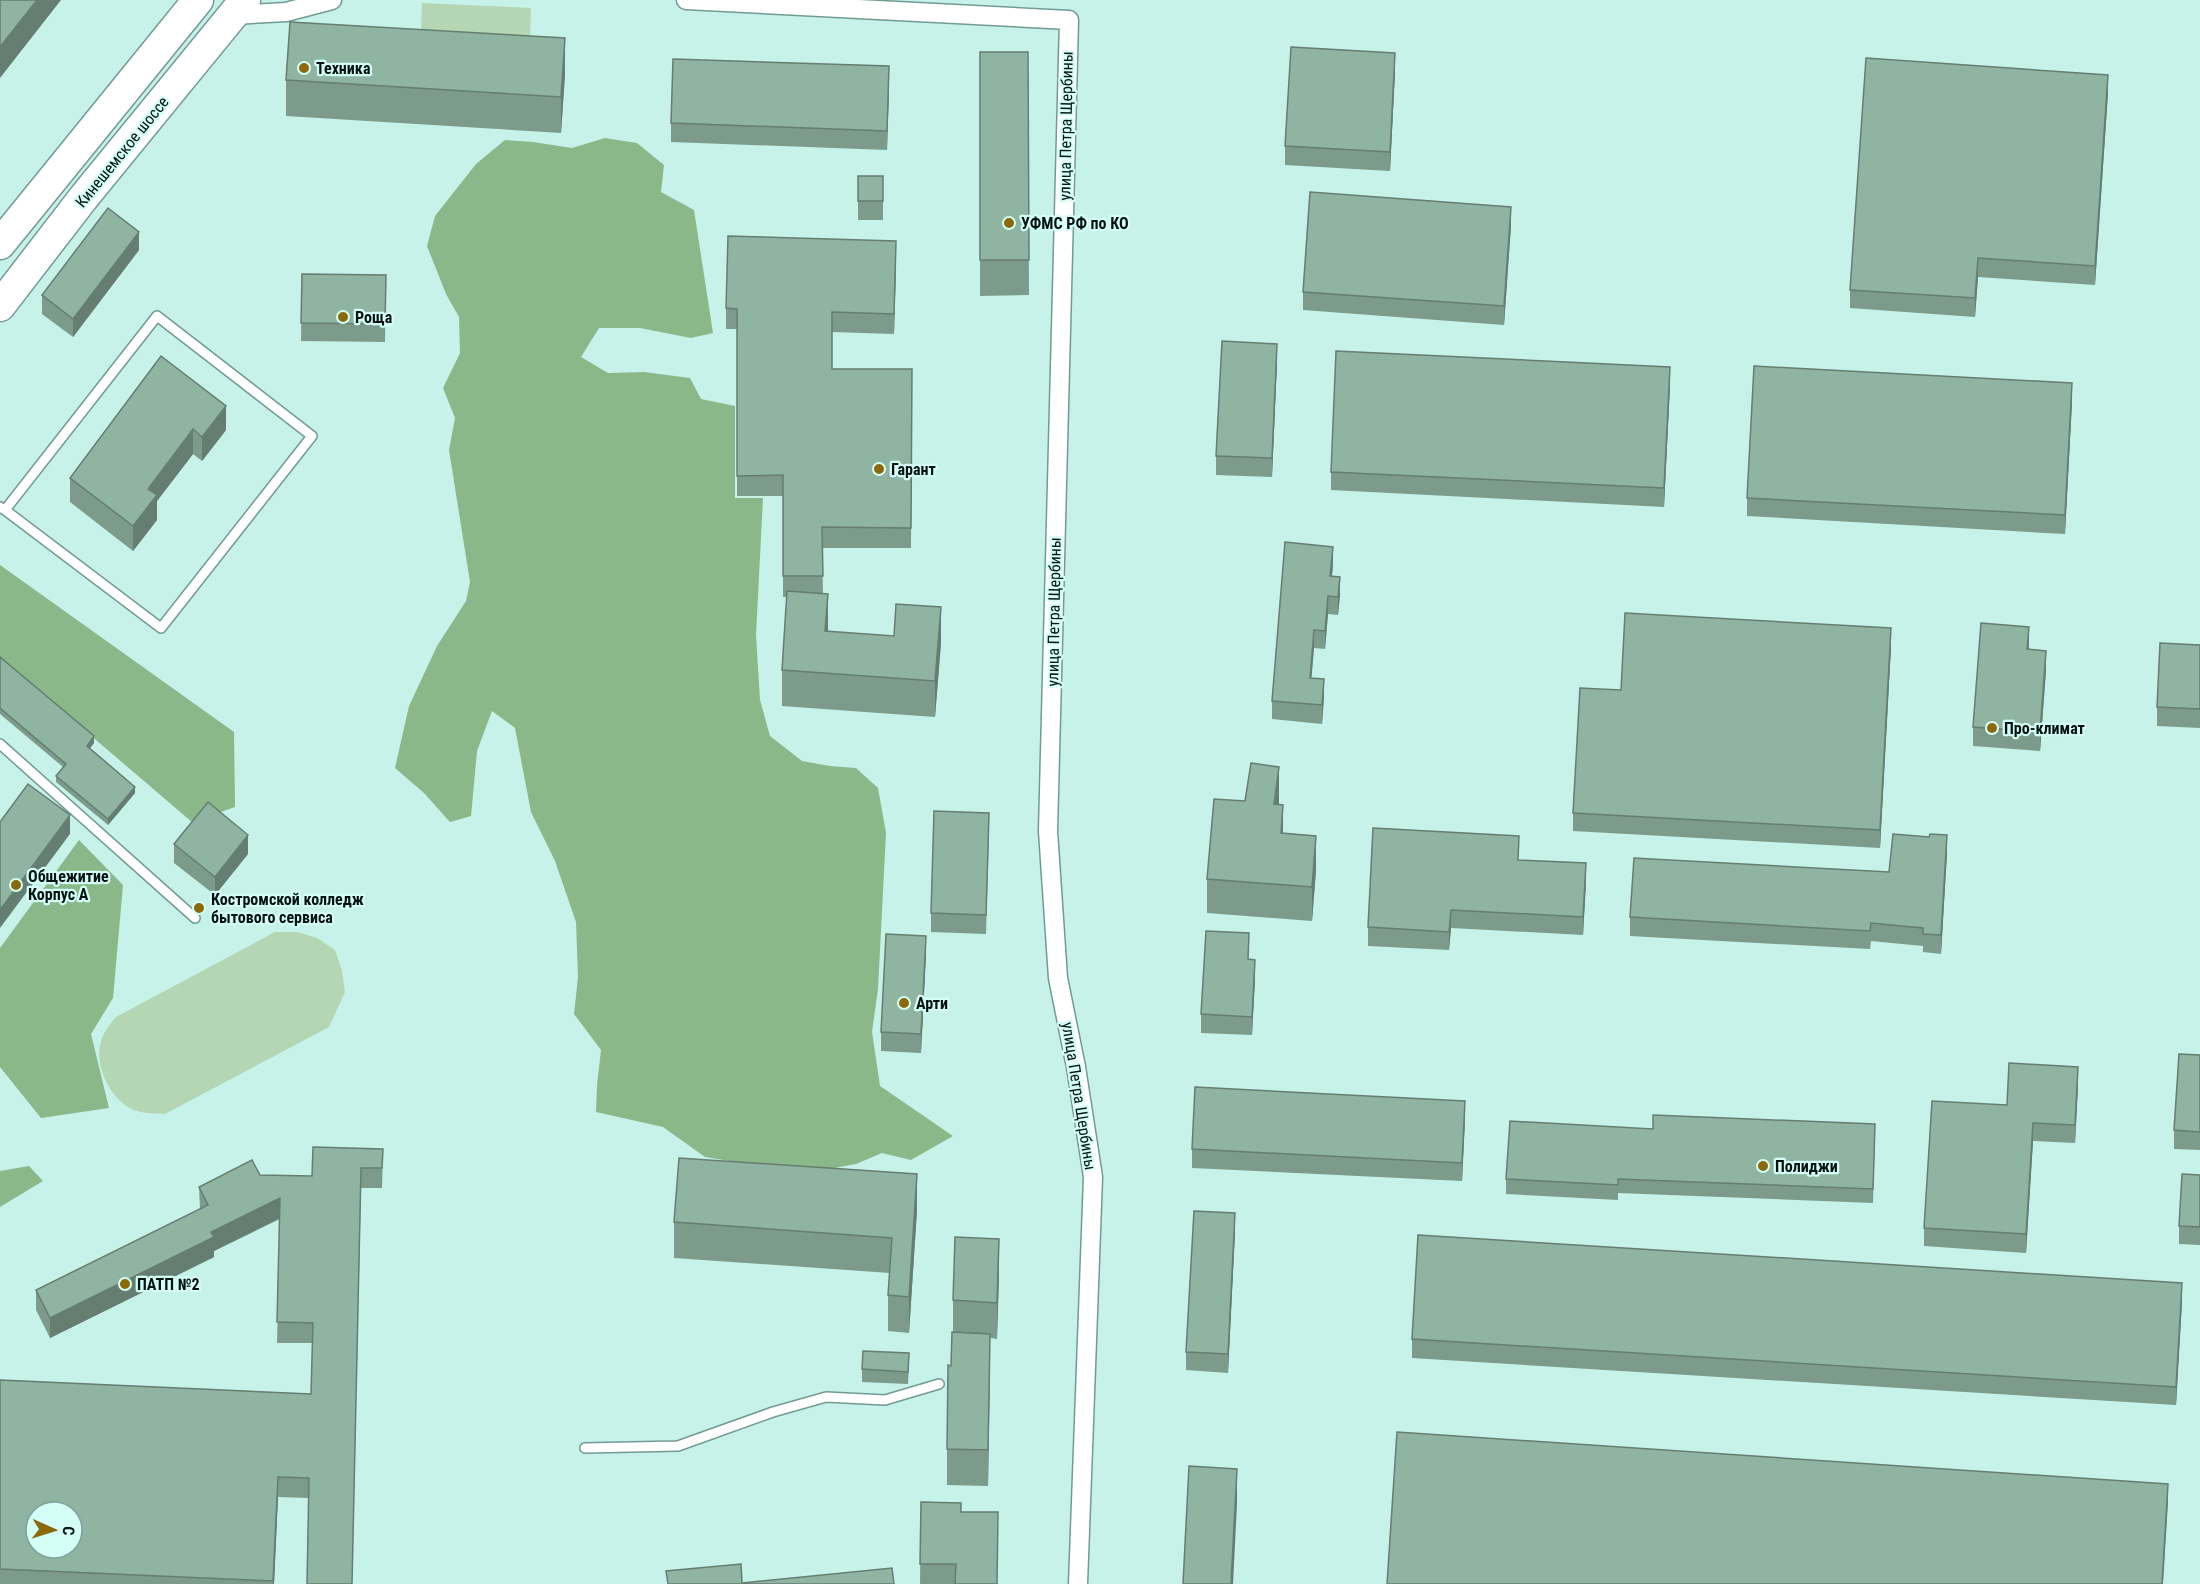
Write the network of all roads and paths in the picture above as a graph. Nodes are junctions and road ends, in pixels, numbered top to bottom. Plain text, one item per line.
1 (198, 0) edge
2 (332, 0) edge
3 (686, 0) edge
4 (240, 8) edge
5 (0, 244) edge
6 (0, 306) edge
7 (2, 508) edge
8 (0, 744) edge
9 (195, 918) dead end
10 (939, 1384) dead end
11 (585, 1448) dead end
12 (1078, 1584) edge

1 - 5 main road
2 - 4 street
3 - 12 street, улица Петра Щербины
4 - 6 main road, Кинешемское шоссе
7 - 7 lane
8 - 9 lane
10 - 11 lane

